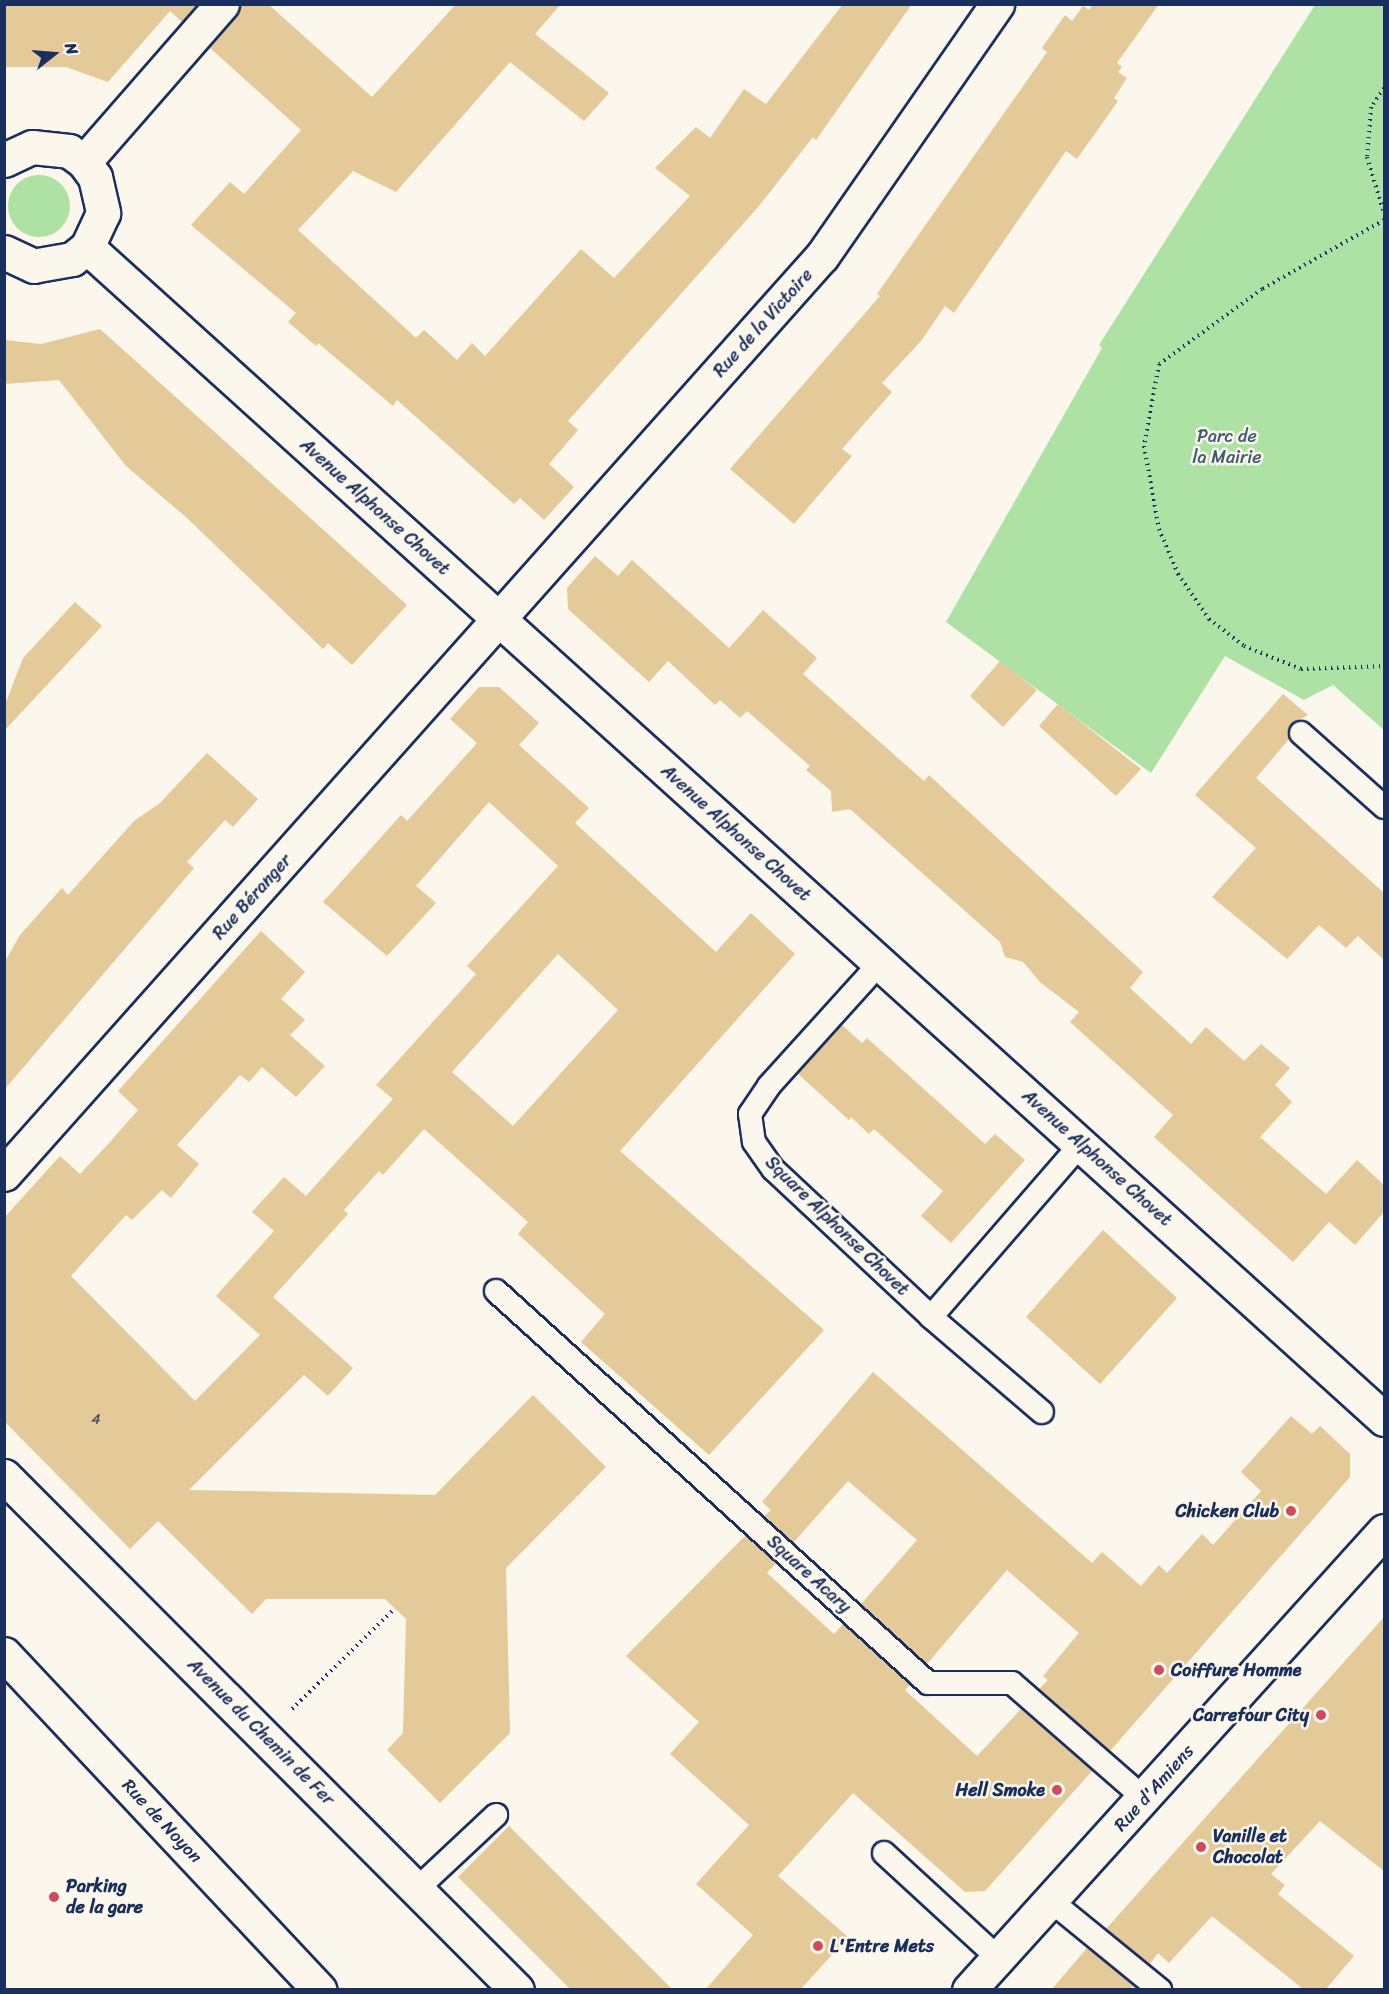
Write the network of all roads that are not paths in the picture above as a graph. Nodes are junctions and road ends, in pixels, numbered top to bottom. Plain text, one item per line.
1 (222, 4) edge
2 (997, 4) edge
3 (4, 160) edge
4 (84, 162) junction
5 (87, 247) junction
6 (4, 252) edge
7 (500, 619) junction
8 (1301, 733) dead end
9 (1384, 807) edge
10 (880, 963) junction
11 (1081, 1144) junction
12 (4, 1174) edge
13 (496, 1291) dead end
14 (931, 1317) junction
15 (1042, 1412) dead end
16 (1384, 1419) edge
17 (4, 1476) edge
18 (1384, 1531) edge
19 (4, 1654) edge
20 (1146, 1799) junction
21 (496, 1815) dead end
22 (884, 1853) dead end
23 (418, 1888) junction
24 (1051, 1901) junction
25 (999, 1958) junction
26 (319, 1989) edge
27 (517, 1989) edge
28 (969, 1989) edge
29 (1160, 1989) edge

1 - 4 street
2 - 7 street, Rue de la Victoire
3 - 4 street
4 - 5 street
5 - 6 street
5 - 7 street, Avenue Alphonse Chovet
7 - 10 street, Avenue Alphonse Chovet
7 - 12 street, Rue Béranger
8 - 9 lane
10 - 11 street, Avenue Alphonse Chovet
10 - 14 lane, Square Alphonse Chovet
11 - 14 lane
11 - 16 street, Avenue Alphonse Chovet
13 - 20 lane, Square Acary
14 - 15 lane, Square Alphonse Chovet
17 - 23 street, Avenue du Chemin de Fer
18 - 20 street, Rue d'Amiens
19 - 26 street, Rue de Noyon
20 - 24 street, Rue d'Amiens
21 - 23 lane
22 - 25 lane
23 - 27 street, Avenue du Chemin de Fer
24 - 25 street, Rue d'Amiens
24 - 29 lane
25 - 28 street, Rue d'Amiens

